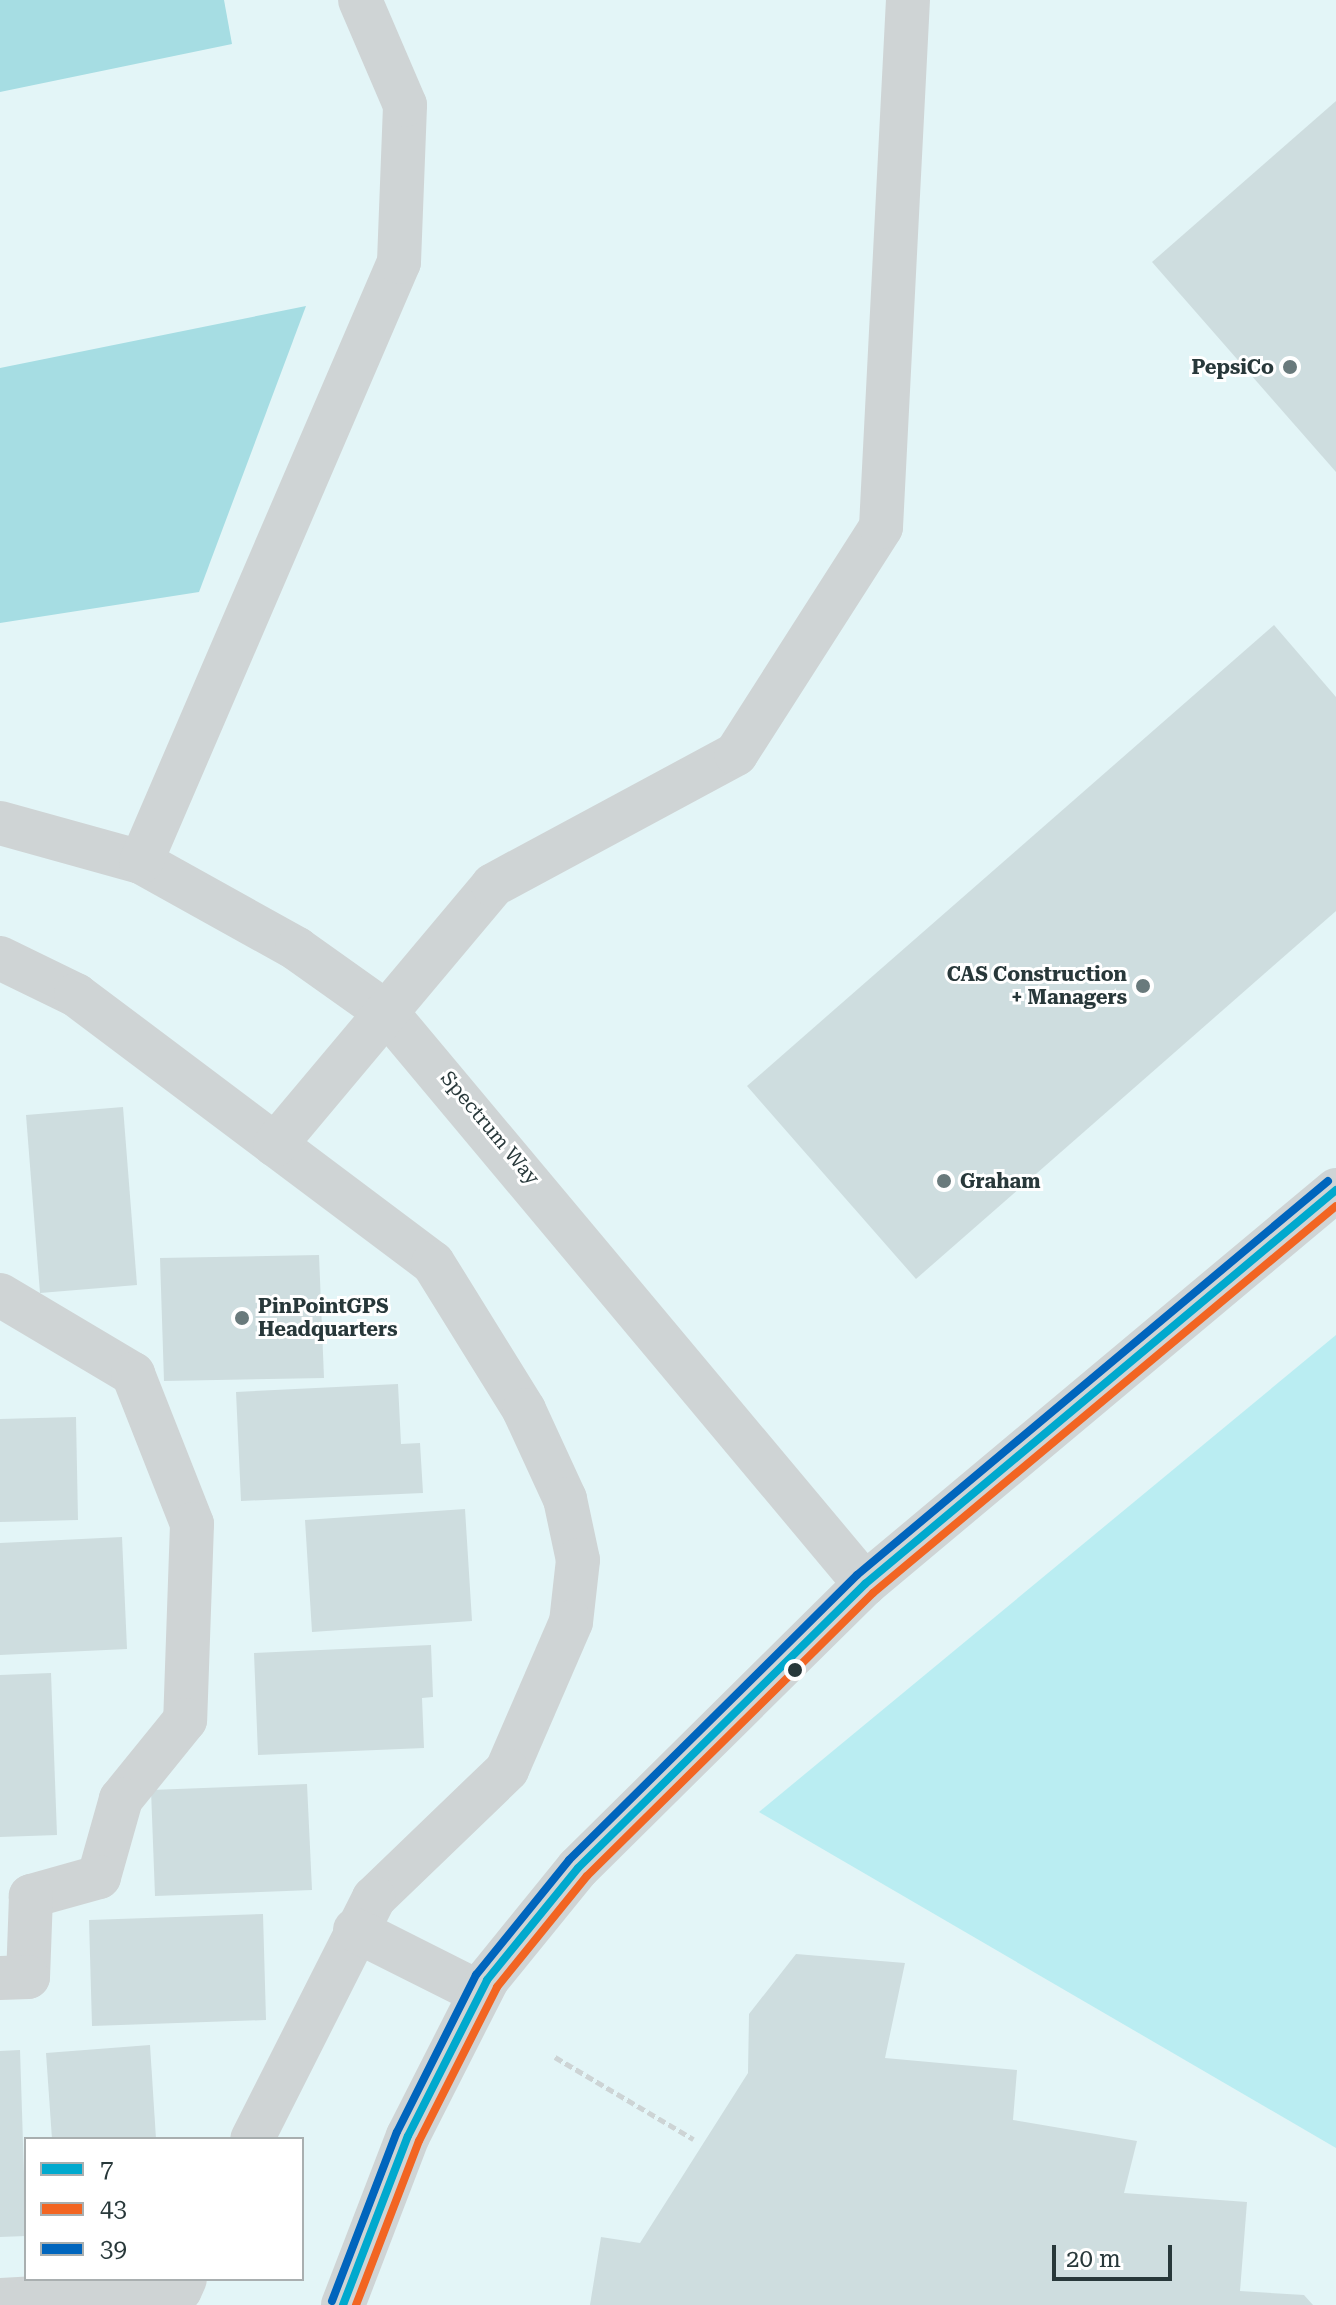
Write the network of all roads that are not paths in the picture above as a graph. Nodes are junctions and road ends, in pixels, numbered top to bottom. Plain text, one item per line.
1 (360, 0) edge
2 (908, 0) edge
3 (0, 823) edge
4 (141, 862) junction
5 (0, 958) edge
6 (387, 1013) junction
7 (275, 1145) junction
8 (1336, 1190) edge
9 (0, 1295) edge
10 (865, 1584) junction
11 (355, 1930) junction
12 (0, 1978) edge
13 (480, 1993) junction
14 (253, 2137) edge
15 (184, 2281) edge
16 (0, 2300) edge
17 (343, 2305) edge

1 - 4 street
2 - 6 street
3 - 4 street, Spectrum Way
4 - 6 street, Spectrum Way
5 - 7 street
6 - 7 street
6 - 10 street, Spectrum Way
7 - 11 street
8 - 10 street
9 - 12 street
10 - 13 street
11 - 13 street
11 - 14 street
13 - 17 street
15 - 16 street

